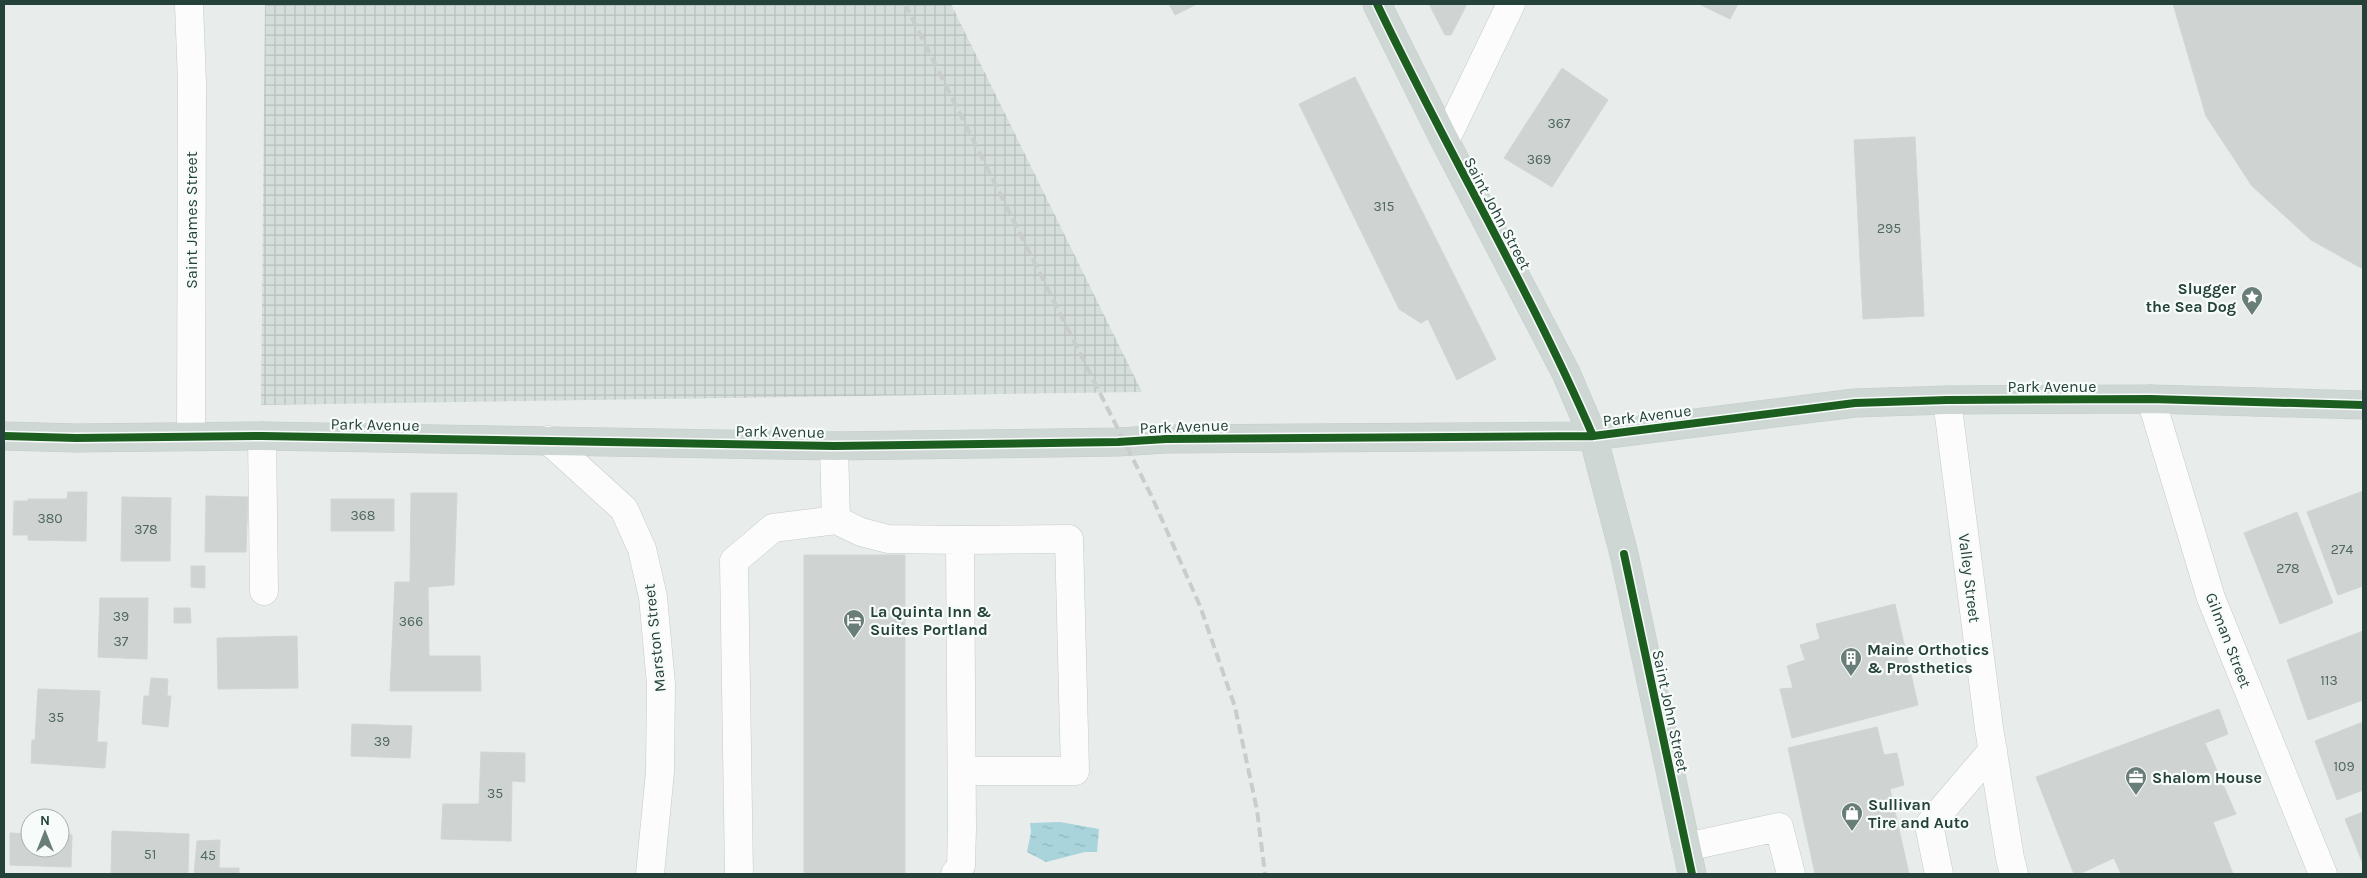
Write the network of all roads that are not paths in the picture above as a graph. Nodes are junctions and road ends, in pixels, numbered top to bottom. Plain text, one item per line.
1 (189, 4) edge
2 (1376, 4) edge
3 (1511, 4) edge
4 (1444, 141) junction
5 (2151, 399) junction
6 (1947, 400) junction
7 (2363, 405) edge
8 (191, 435) junction
9 (4, 436) edge
10 (262, 436) junction
11 (1593, 436) junction
12 (548, 440) junction
13 (834, 446) junction
14 (836, 520) junction
15 (960, 540) junction
16 (264, 591) dead end
17 (1992, 750) junction
18 (962, 771) junction
19 (1686, 847) junction
20 (650, 874) edge
21 (739, 874) edge
22 (955, 874) edge
23 (1692, 874) edge
24 (1791, 874) edge
25 (1939, 874) edge
26 (2014, 874) edge
27 (2323, 874) edge

1 - 8 street, Saint James Street
2 - 4 main road, Saint John Street
3 - 4 street
4 - 11 main road, Saint John Street
5 - 6 main road, Park Avenue
5 - 7 main road, Park Avenue
5 - 27 street, Gilman Street
6 - 11 main road, Park Avenue
6 - 17 street, Valley Street
8 - 9 main road, Park Avenue
8 - 10 main road, Park Avenue
10 - 12 main road, Park Avenue
10 - 16 street
11 - 13 main road, Park Avenue
11 - 19 main road, Saint John Street
12 - 13 main road, Park Avenue
12 - 20 street, Marston Street
13 - 14 street
14 - 15 street
14 - 21 street
15 - 18 street
15 - 18 street
17 - 25 street
17 - 26 street, Valley Street
18 - 22 street
19 - 23 main road, Saint John Street
19 - 24 street

